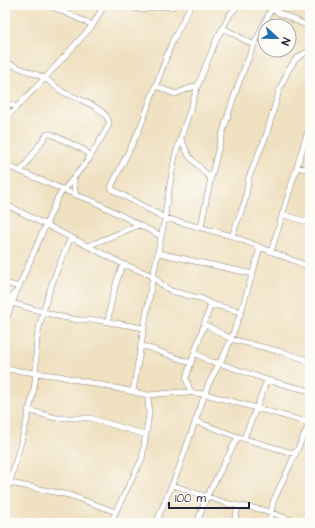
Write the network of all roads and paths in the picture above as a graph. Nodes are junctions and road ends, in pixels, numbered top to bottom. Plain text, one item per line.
1 (48, 5) edge
2 (104, 5) edge
3 (124, 5) edge
4 (175, 5) edge
5 (190, 5) edge
6 (239, 5) edge
7 (262, 5) edge
8 (59, 7) edge
9 (271, 9) junction
10 (93, 25) junction
11 (310, 26) edge
12 (223, 28) junction
13 (254, 44) junction
14 (310, 52) edge
15 (5, 62) edge
16 (45, 78) junction
17 (156, 86) junction
18 (198, 86) junction
19 (5, 102) edge
20 (16, 107) junction
21 (5, 119) edge
22 (310, 124) edge
23 (181, 139) junction
24 (89, 159) junction
25 (5, 165) edge
26 (297, 167) junction
27 (310, 170) edge
28 (21, 171) junction
29 (74, 178) junction
30 (210, 178) junction
31 (63, 190) junction
32 (76, 195) junction
33 (5, 204) edge
34 (282, 214) junction
35 (165, 218) junction
36 (310, 223) edge
37 (45, 225) junction
38 (139, 225) junction
39 (201, 227) junction
40 (161, 236) junction
41 (232, 236) junction
42 (71, 238) junction
43 (88, 246) junction
44 (260, 248) junction
45 (271, 252) junction
46 (158, 253) junction
47 (123, 264) junction
48 (310, 267) edge
49 (253, 274) junction
50 (153, 276) junction
51 (5, 283) edge
52 (19, 287) junction
53 (16, 293) junction
54 (5, 302) edge
55 (12, 303) junction
56 (211, 304) junction
57 (44, 312) junction
58 (241, 312) junction
59 (108, 322) junction
60 (5, 323) edge
61 (204, 324) junction
62 (144, 328) junction
63 (231, 339) junction
64 (141, 345) junction
65 (195, 353) junction
66 (310, 360) edge
67 (192, 363) junction
68 (219, 363) junction
69 (5, 369) edge
70 (35, 372) junction
71 (267, 380) junction
72 (133, 391) junction
73 (310, 391) edge
74 (191, 393) junction
75 (205, 394) junction
76 (148, 395) junction
77 (256, 409) junction
78 (28, 410) junction
79 (195, 421) junction
80 (310, 423) edge
81 (146, 435) junction
82 (238, 437) junction
83 (244, 438) junction
84 (296, 454) junction
85 (10, 483) junction
86 (172, 485) junction
87 (5, 491) edge
88 (206, 498) junction
89 (238, 507) junction
90 (116, 512) junction
91 (270, 512) junction
92 (110, 523) edge
93 (156, 523) edge
94 (197, 523) edge
95 (234, 523) edge
96 (268, 523) edge
97 (306, 523) edge

1 - 8 street
2 - 10 street
3 - 4 street
5 - 17 street
6 - 12 street
7 - 9 street
8 - 10 street
9 - 11 street
9 - 13 street
10 - 16 street
12 - 13 street
12 - 18 street
13 - 30 street
14 - 41 street
15 - 16 street
16 - 20 street
16 - 24 street
17 - 18 street
17 - 35 street
18 - 23 street
19 - 20 street
20 - 21 street
22 - 26 street
23 - 30 street
23 - 35 street
24 - 28 street
24 - 29 street
25 - 28 street
26 - 27 street
26 - 34 street
28 - 31 street
29 - 31 street
29 - 32 street
30 - 39 street
31 - 32 street
31 - 37 street
32 - 38 street
33 - 37 street
34 - 36 street
34 - 45 street
35 - 39 street
35 - 40 street
37 - 42 street
37 - 52 street
38 - 40 street
38 - 43 street
39 - 41 street
40 - 46 street
41 - 44 street
42 - 43 street
42 - 57 street
43 - 47 street
44 - 45 street
44 - 49 street
45 - 48 street
46 - 49 street
46 - 50 street
47 - 50 street
47 - 59 street
49 - 58 street
50 - 56 street
50 - 62 street
51 - 52 street
52 - 53 street
53 - 54 street
53 - 55 street
55 - 57 street
55 - 60 street
56 - 58 street
56 - 61 street
57 - 59 street
57 - 70 street
58 - 63 street
59 - 62 street
61 - 63 street
61 - 65 street
62 - 64 street
63 - 66 street
63 - 68 street
64 - 67 street
64 - 72 street
65 - 67 street
65 - 68 street
67 - 74 street
68 - 71 street
68 - 75 street
69 - 70 street
70 - 72 street
70 - 78 street
71 - 73 street
71 - 77 street
72 - 76 street
74 - 75 street
74 - 76 street
75 - 77 street
75 - 79 street
76 - 81 street
77 - 80 street
77 - 83 street
78 - 81 street
78 - 85 street
79 - 82 street
79 - 86 street
80 - 84 street
81 - 90 street
82 - 83 street
82 - 88 street
83 - 84 street
84 - 91 street
85 - 87 street
85 - 90 street
86 - 88 street
86 - 93 street
88 - 89 street
88 - 94 street
89 - 91 street
89 - 95 street
90 - 92 street
91 - 96 street
91 - 97 street

